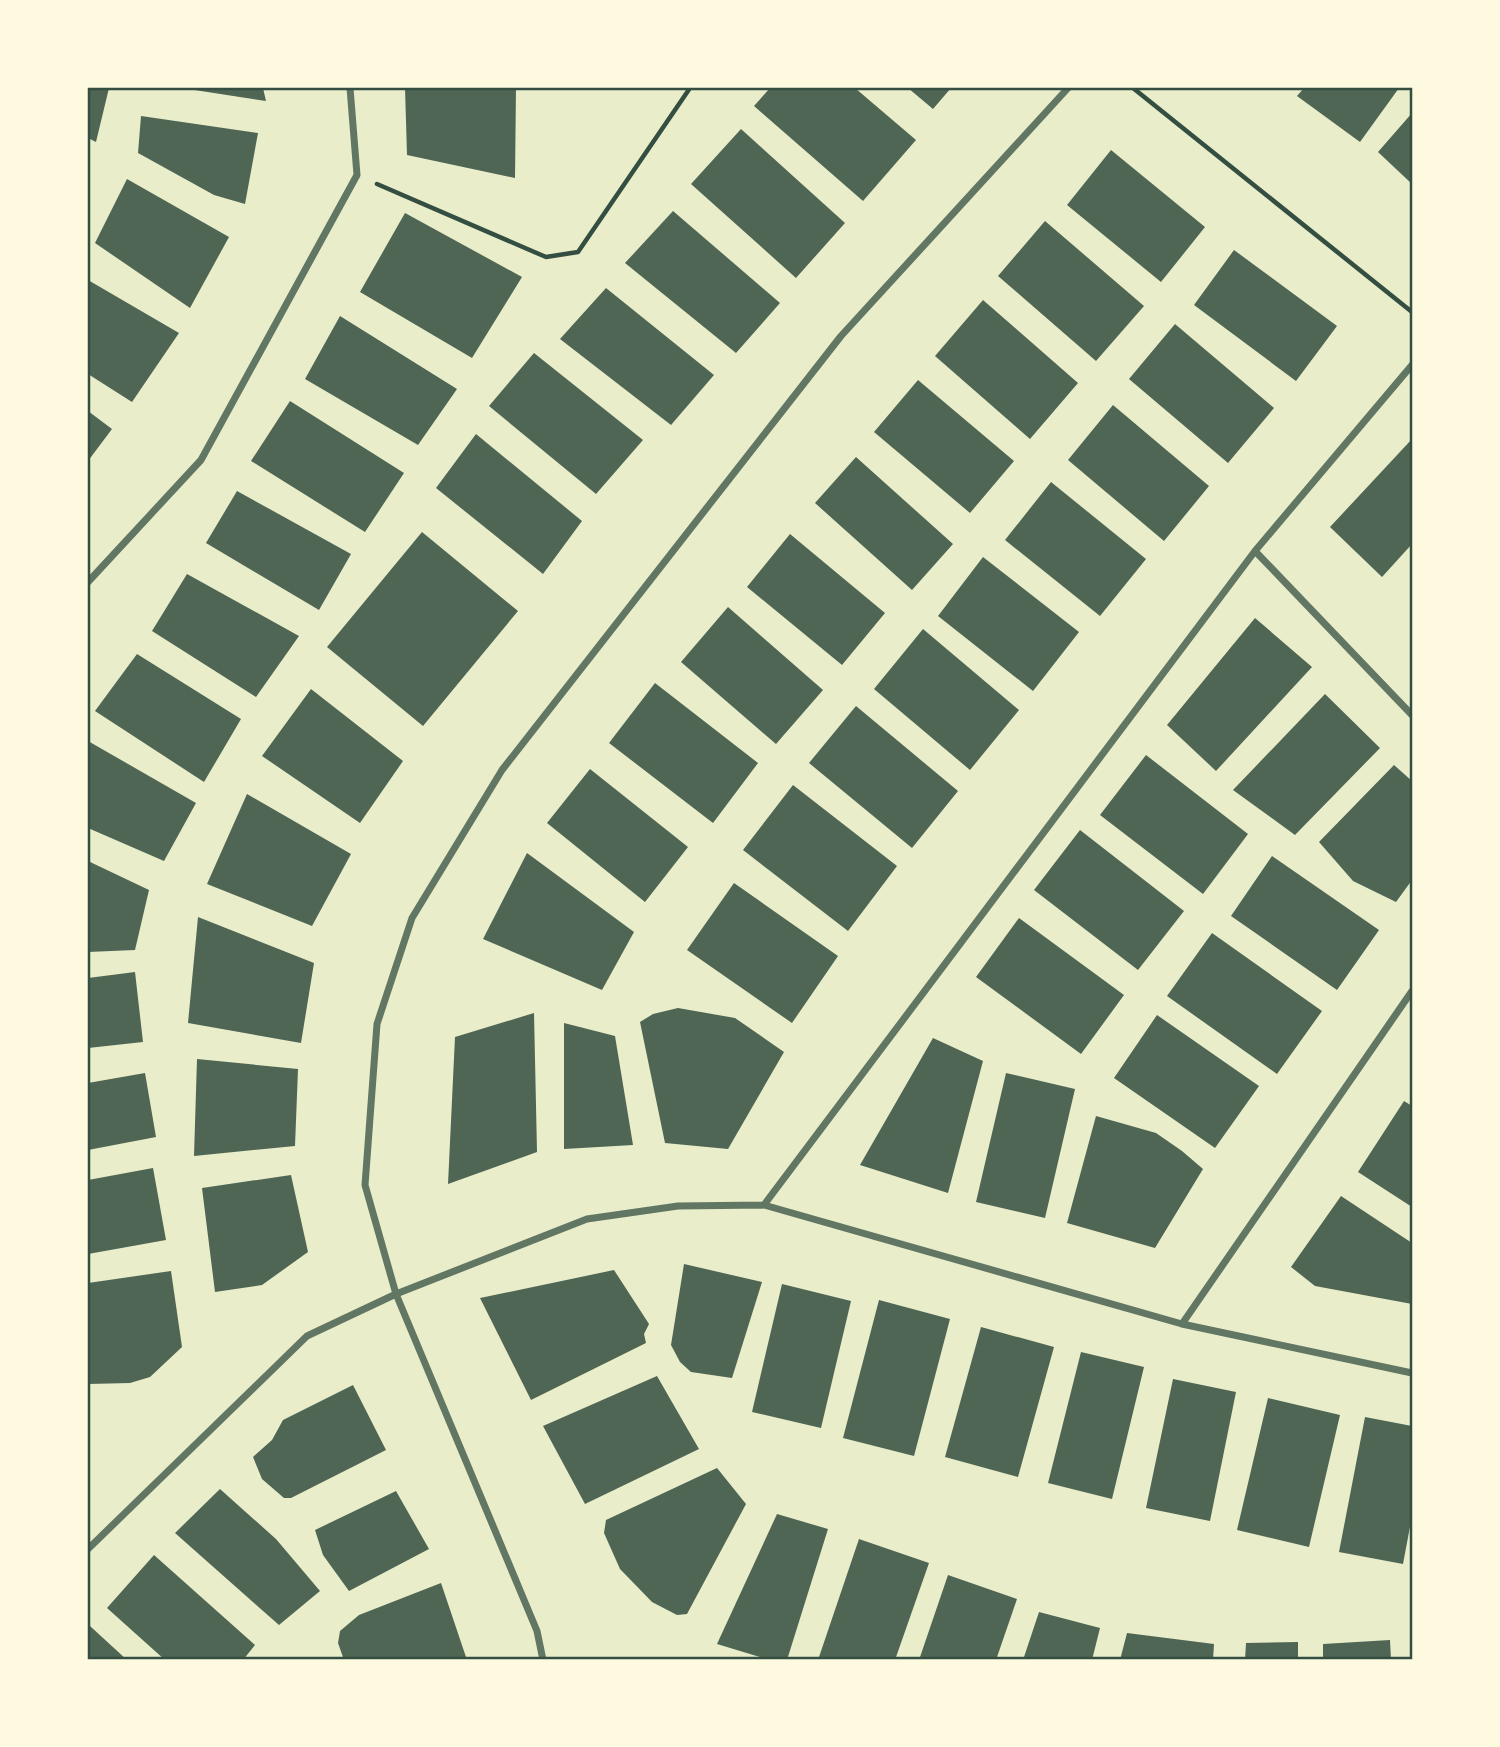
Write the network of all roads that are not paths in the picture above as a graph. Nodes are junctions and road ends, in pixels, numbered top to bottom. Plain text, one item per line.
1 (349, 88) edge
2 (1068, 88) edge
3 (1412, 365) edge
4 (1255, 551) junction
5 (88, 582) edge
6 (1412, 715) edge
7 (1412, 992) edge
8 (764, 1205) junction
9 (396, 1294) junction
10 (1182, 1324) junction
11 (1412, 1373) edge
12 (88, 1549) edge
13 (544, 1660) edge

1 - 5 street
2 - 9 street
3 - 4 street
4 - 6 street
4 - 8 street
7 - 10 street
8 - 9 street
8 - 10 street
9 - 12 street
9 - 13 street
10 - 11 street

